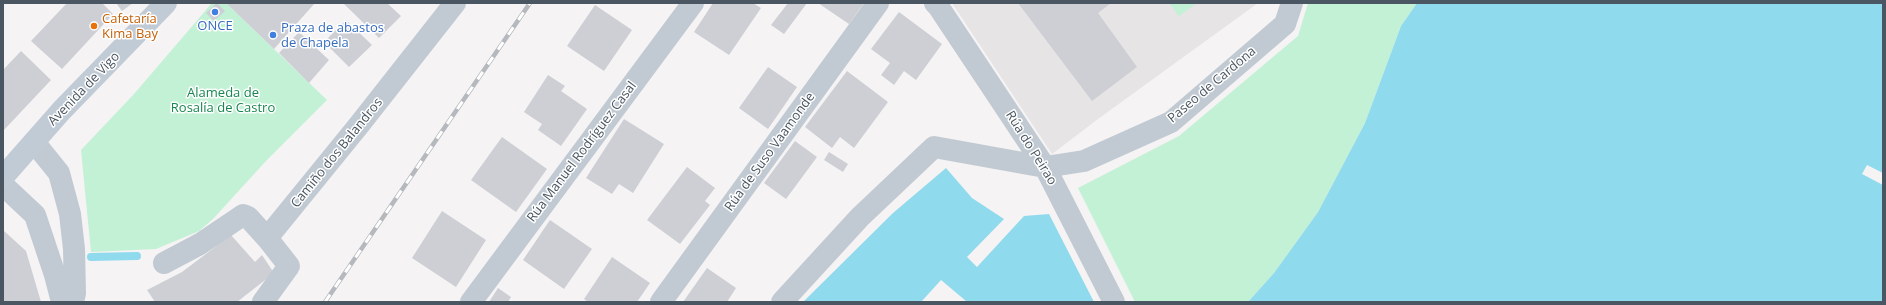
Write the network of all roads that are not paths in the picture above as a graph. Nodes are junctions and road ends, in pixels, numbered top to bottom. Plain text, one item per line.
1 (166, 3) edge
2 (455, 3) edge
3 (693, 3) edge
4 (878, 3) edge
5 (934, 3) edge
6 (1292, 3) edge
7 (34, 142) junction
8 (1046, 167) junction
9 (3, 177) edge
10 (3, 185) edge
11 (64, 194) junction
12 (35, 215) junction
13 (267, 238) junction
14 (164, 263) dead end
15 (62, 302) edge
16 (73, 302) edge
17 (263, 302) edge
18 (471, 302) edge
19 (661, 302) edge
20 (782, 302) edge
21 (1114, 302) edge

1 - 7 main road, Avenida de Vigo
2 - 13 street, Camiño dos Balandros
3 - 18 street, Rúa Manuel Rodríguez Casal
4 - 19 street, Rúa de Suso Vaamonde
5 - 8 street, Rúa do Peirao
6 - 8 street, Paseo de Cardona
7 - 9 main road, Avenida de Vigo
7 - 11 street
8 - 20 street, Paseo de Cardona
8 - 21 street, Rúa do Peirao
10 - 12 street
11 - 12 street
11 - 16 street
12 - 15 street
13 - 14 street
13 - 17 street

